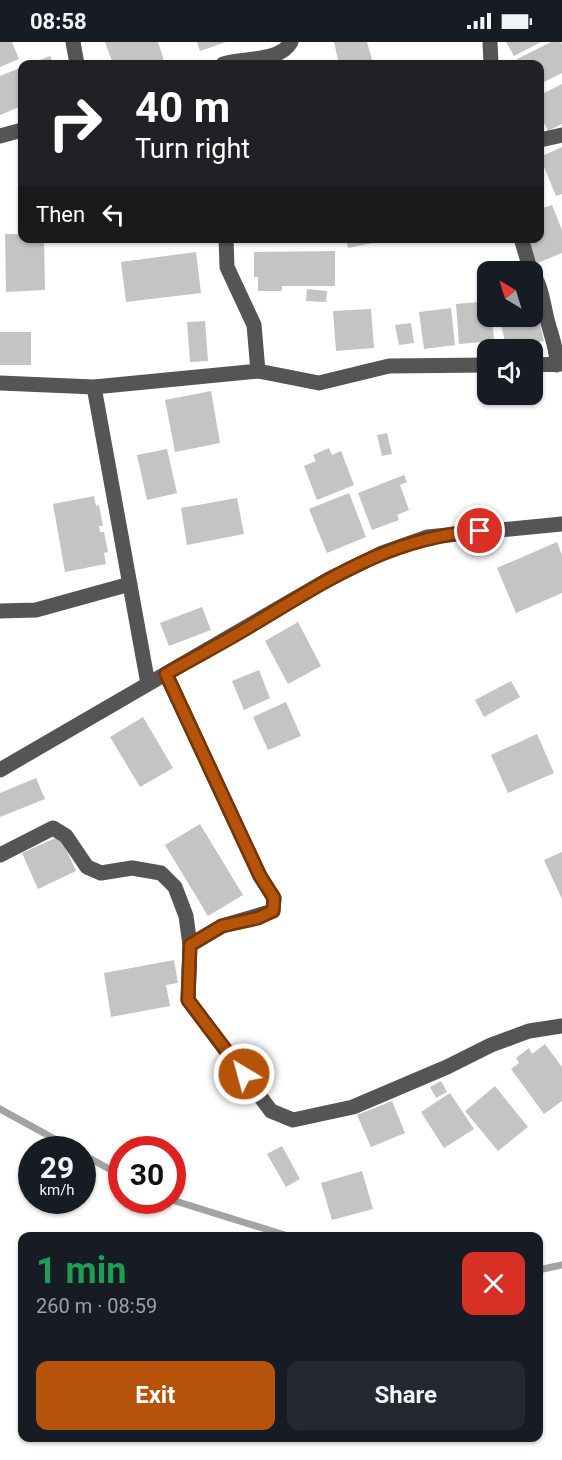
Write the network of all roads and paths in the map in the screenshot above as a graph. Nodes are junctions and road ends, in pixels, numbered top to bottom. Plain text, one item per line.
1 (73, 42) edge
2 (291, 42) edge
3 (490, 42) edge
4 (76, 60) edge
5 (234, 60) edge
6 (492, 60) edge
7 (18, 131) edge
8 (562, 135) edge
9 (0, 136) edge
10 (544, 139) edge
11 (226, 243) edge
12 (523, 243) edge
13 (528, 261) edge
14 (543, 300) edge
15 (560, 364) edge
16 (477, 365) edge
17 (543, 365) edge
18 (258, 370) junction
19 (0, 383) edge
20 (94, 387) junction
21 (562, 525) edge
22 (130, 584) junction
23 (0, 611) edge
24 (166, 674) junction
25 (148, 684) junction
26 (0, 770) edge
27 (0, 855) edge
28 (190, 945) junction
29 (562, 1026) edge

1 - 4 street
2 - 5 street
3 - 6 street
7 - 9 street
8 - 10 street
11 - 18 street
12 - 13 street
14 - 15 street
15 - 17 street
16 - 18 street
18 - 20 street
19 - 20 street
20 - 22 street
21 - 24 street
22 - 23 street
22 - 25 street
24 - 25 street
24 - 28 street
25 - 26 street
27 - 28 street
28 - 29 street

